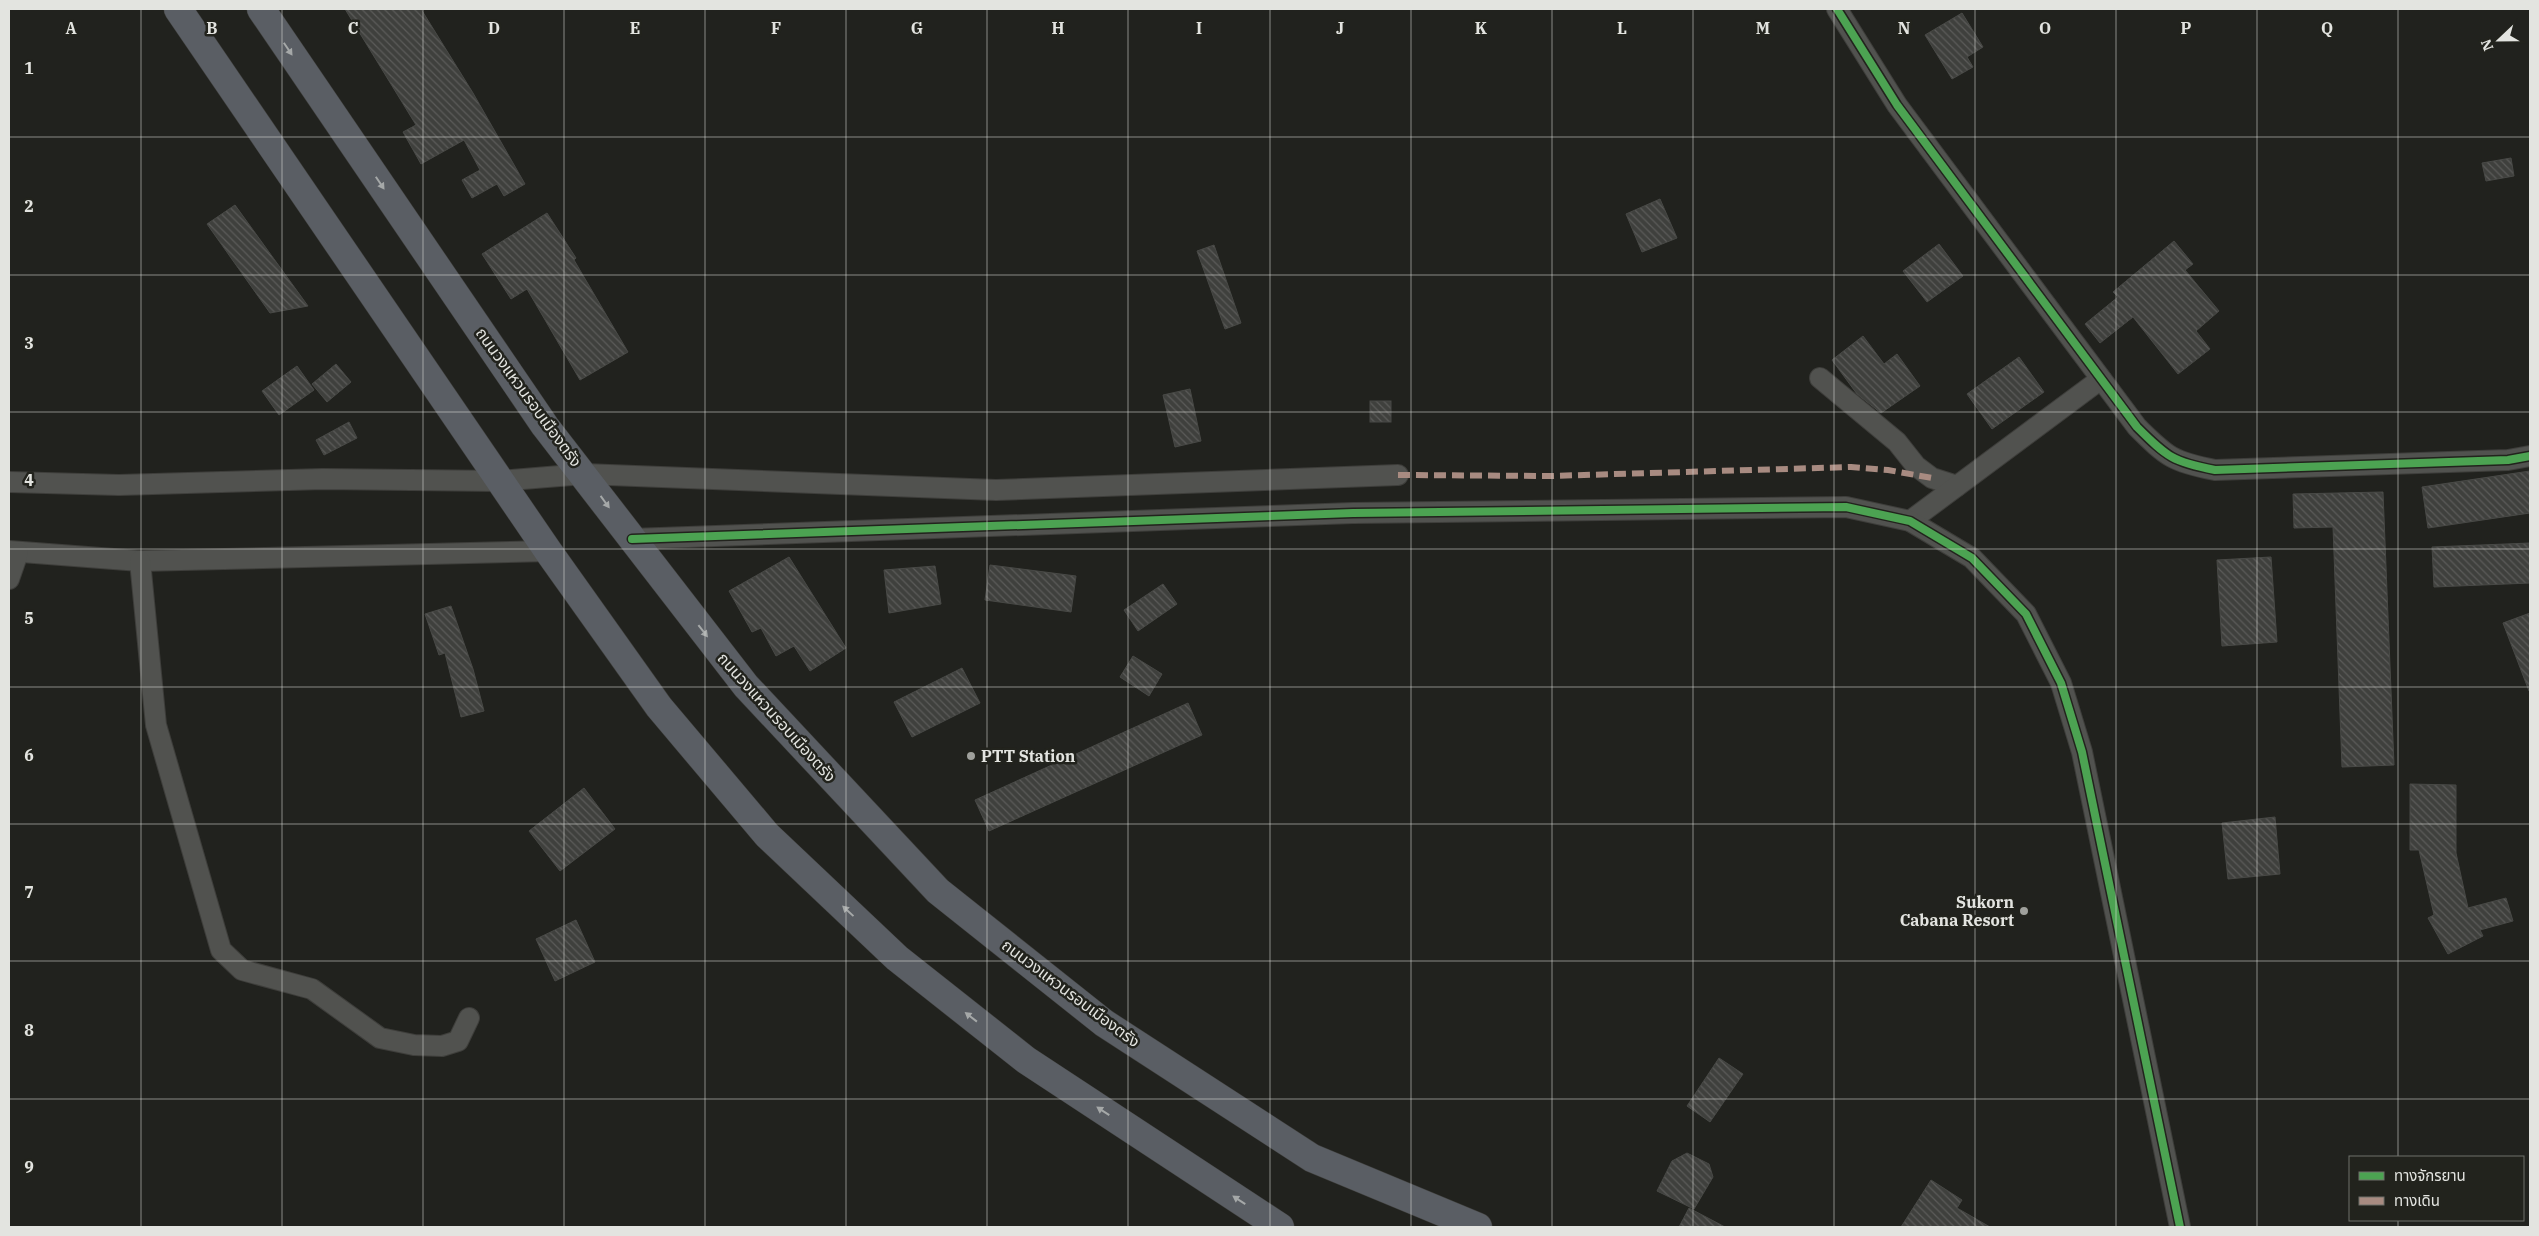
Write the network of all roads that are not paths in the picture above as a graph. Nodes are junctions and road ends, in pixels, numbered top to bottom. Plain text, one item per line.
1 (178, 9) edge
2 (261, 9) edge
3 (1837, 9) edge
4 (1820, 378) dead end
5 (2100, 379) junction
6 (2530, 456) edge
7 (584, 474) junction
8 (1398, 475) dead end
9 (499, 481) junction
10 (9, 482) edge
11 (1957, 486) junction
12 (1910, 520) junction
13 (632, 538) junction
14 (548, 551) junction
15 (13, 552) edge
16 (140, 561) junction
17 (9, 579) edge
18 (469, 1018) dead end
19 (1280, 1227) edge
20 (1478, 1227) edge
21 (2180, 1227) edge

1 - 9 highway
2 -> 7 highway, ถนนวงแหวนรอบเมืองตรัง
3 - 5 street
4 - 11 street
5 - 6 street
5 - 11 street
7 - 8 street
7 - 9 street
7 -> 13 highway, ถนนวงแหวนรอบเมืองตรัง
9 - 10 street
9 - 14 highway
11 - 12 street
12 - 13 street
12 - 21 street
13 -> 20 highway, ถนนวงแหวนรอบเมืองตรัง
14 - 16 street
19 -> 14 highway
15 - 16 street
15 - 17 street
16 - 18 street

